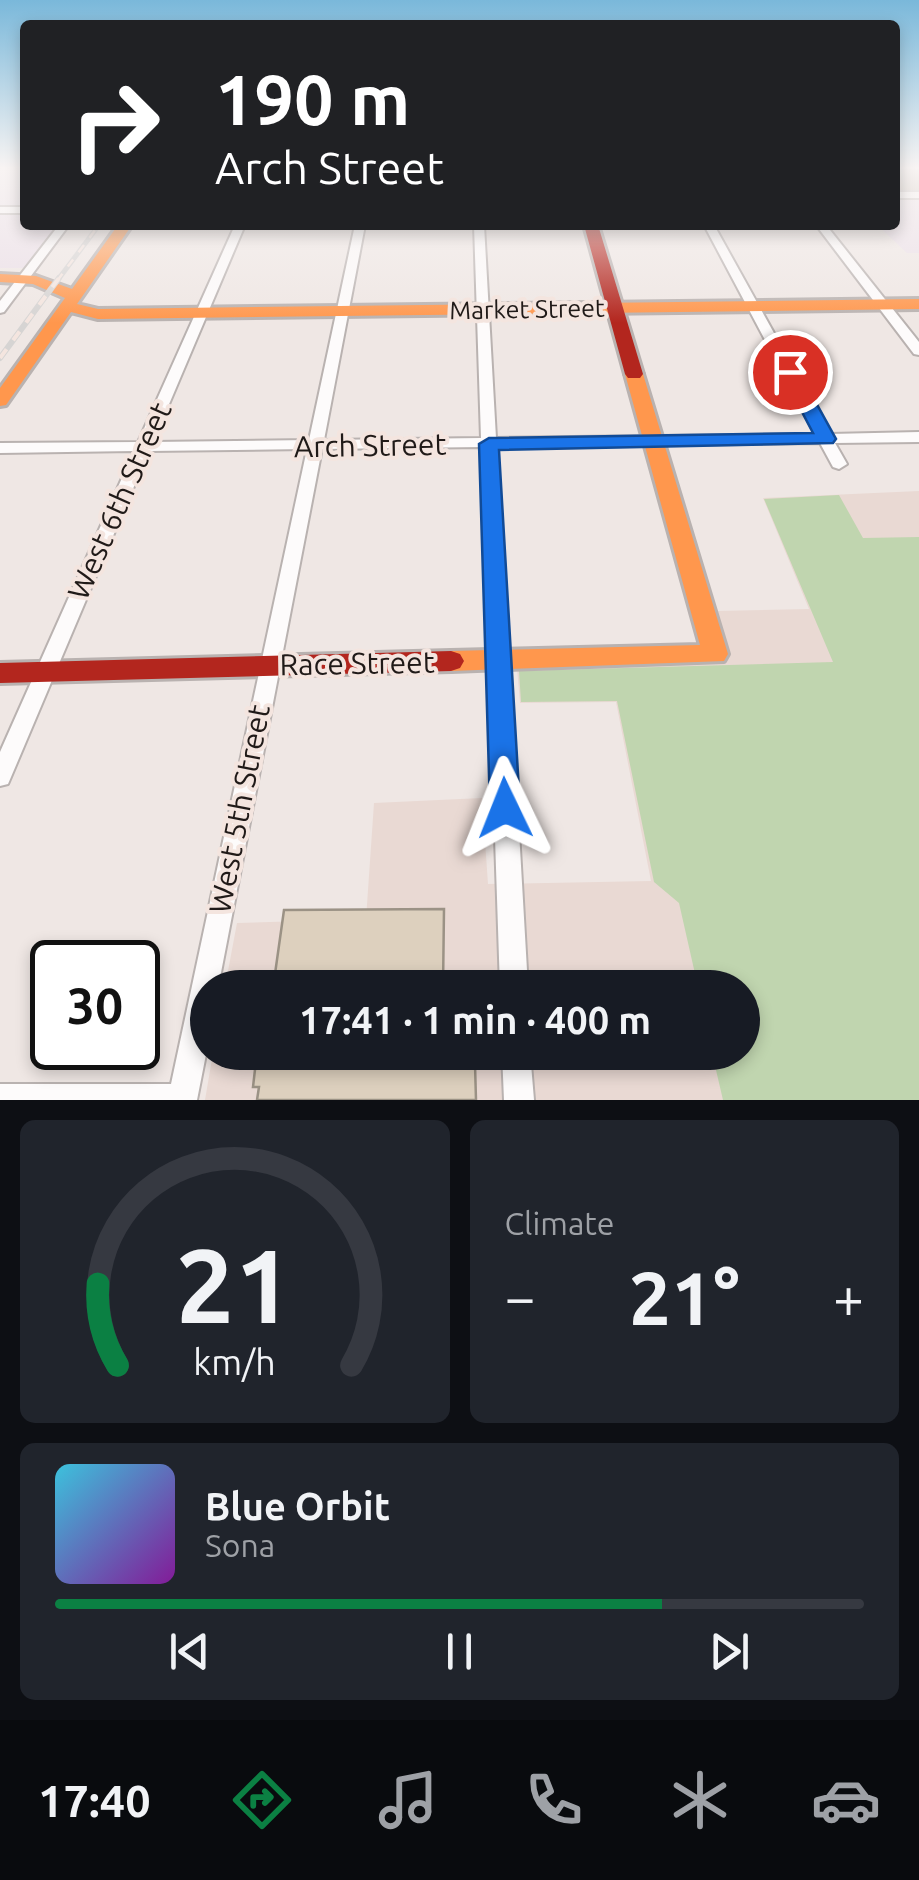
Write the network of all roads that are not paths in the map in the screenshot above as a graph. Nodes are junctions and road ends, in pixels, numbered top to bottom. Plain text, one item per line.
1 (59, 230) edge
2 (121, 230) edge
3 (238, 230) edge
4 (359, 230) edge
5 (479, 230) edge
6 (592, 230) edge
7 (712, 230) edge
8 (824, 230) edge
9 (11, 278) edge
10 (70, 302) junction
11 (919, 304) edge
12 (883, 305) junction
13 (755, 306) junction
14 (615, 308) junction
15 (0, 309) edge
16 (483, 310) junction
17 (204, 311) junction
18 (340, 311) junction
19 (919, 351) edge
20 (0, 401) edge
21 (919, 438) edge
22 (826, 439) junction
23 (654, 442) junction
24 (489, 444) junction
25 (144, 446) junction
26 (312, 447) junction
27 (0, 448) edge
28 (839, 464) dead end
29 (499, 660) junction
30 (269, 666) junction
31 (46, 672) junction
32 (0, 673) edge
33 (0, 777) edge
34 (513, 970) edge
35 (517, 1070) edge
36 (0, 1099) edge
37 (182, 1100) edge
38 (519, 1100) edge

1 - 9 street
2 - 10 street
3 - 17 street, West 6th Street
4 - 18 street, West 5th Street
5 - 16 street
6 - 14 street
7 - 13 street
8 - 12 street
9 - 10 street, Market Street
9 - 15 street
10 - 17 street, Market Street
10 - 20 street
11 - 12 street, Market Street
12 - 13 street, Market Street
12 - 19 street
13 - 14 street, Market Street
13 - 22 street
14 - 16 street, Market Street
14 - 23 street
16 - 18 street, Market Street
16 - 24 street
17 - 18 street, Market Street
17 - 25 street, West 6th Street
18 - 26 street, West 5th Street
21 - 22 street, Arch Street
22 - 23 street, Arch Street
22 - 28 street
23 - 24 street, Arch Street
23 - 29 street, Race Street
24 - 26 street, Arch Street
24 - 29 street
25 - 26 street, Arch Street
25 - 27 street, Arch Street
25 - 31 street, West 6th Street
26 - 30 street, West 5th Street
29 - 30 street, Race Street
29 - 34 street
30 - 31 street, Race Street
30 - 37 street, West 5th Street
31 - 32 street, Race Street
31 - 33 street, West 6th Street
35 - 38 street
36 - 37 street

